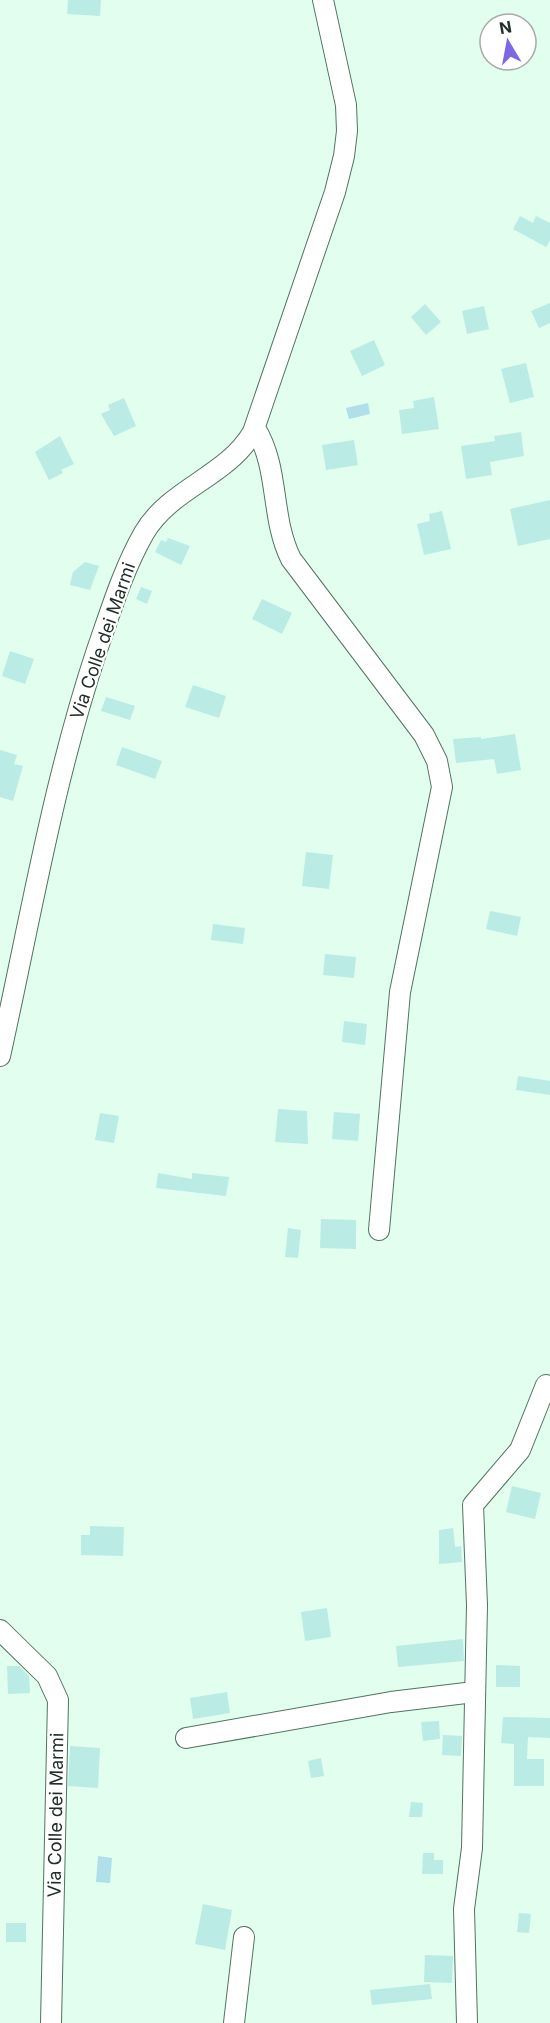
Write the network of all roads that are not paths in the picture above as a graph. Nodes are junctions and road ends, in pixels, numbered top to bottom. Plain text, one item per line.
1 (323, 0) edge
2 (255, 428) junction
3 (0, 1056) edge
4 (379, 1230) dead end
5 (546, 1385) dead end
6 (0, 1630) edge
7 (474, 1692) junction
8 (186, 1738) dead end
9 (244, 1937) dead end
10 (51, 2023) edge
11 (234, 2023) edge
12 (467, 2023) edge

1 - 2 street, Via Colle dei Marmi
2 - 3 street, Via Colle dei Marmi
2 - 4 street
5 - 7 street
6 - 10 street, Via Colle dei Marmi
7 - 8 street
7 - 12 street
9 - 11 street

